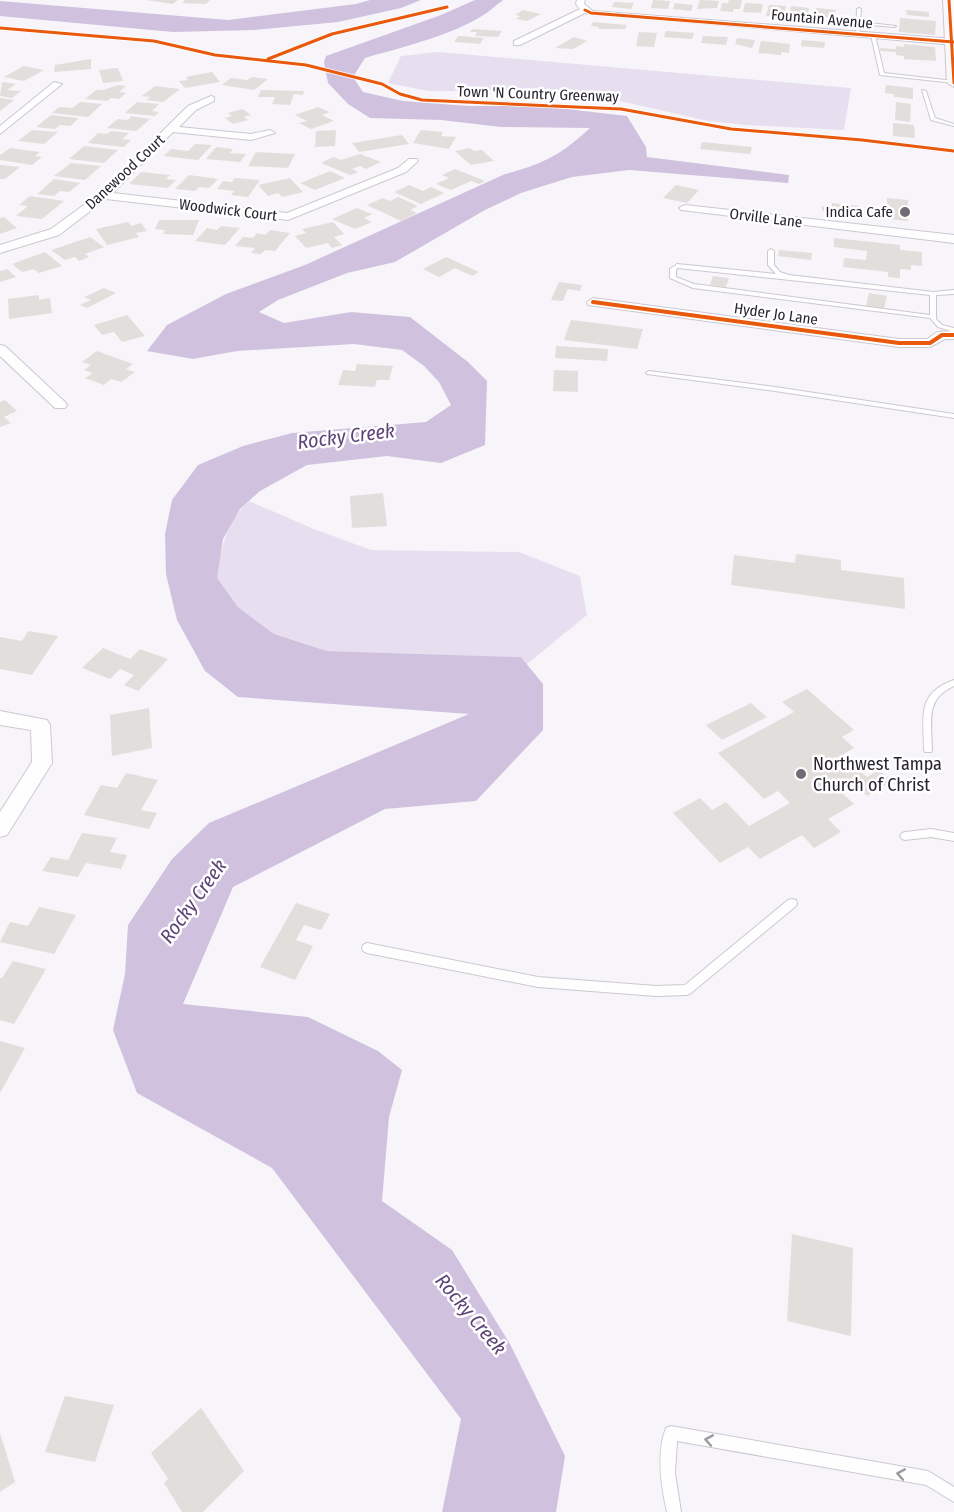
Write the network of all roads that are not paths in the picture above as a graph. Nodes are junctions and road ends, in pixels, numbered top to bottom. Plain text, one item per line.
1 (581, 0) edge
2 (948, 0) edge
3 (859, 9) dead end
4 (585, 10) junction
5 (858, 23) junction
6 (894, 26) dead end
7 (857, 34) junction
8 (873, 35) junction
9 (952, 42) edge
10 (517, 43) dead end
11 (954, 83) edge
12 (57, 84) dead end
13 (924, 91) dead end
14 (211, 99) dead end
15 (954, 125) edge
16 (170, 129) junction
17 (0, 131) edge
18 (270, 134) dead end
19 (413, 161) dead end
20 (104, 195) junction
21 (685, 208) dead end
22 (954, 239) edge
23 (0, 249) edge
24 (771, 251) dead end
25 (788, 277) junction
26 (954, 292) edge
27 (933, 294) junction
28 (593, 302) dead end
29 (933, 317) junction
30 (954, 330) edge
31 (954, 335) edge
32 (0, 349) edge
33 (649, 373) dead end
34 (60, 405) dead end
35 (954, 416) edge
36 (954, 683) edge
37 (0, 718) edge
38 (928, 750) dead end
39 (0, 829) edge
40 (905, 836) dead end
41 (954, 837) edge
42 (792, 903) dead end
43 (367, 948) dead end
44 (954, 1495) edge
45 (674, 1512) edge

1 - 4 street
2 - 9 main road
3 - 5 lane
4 - 7 street, Fountain Avenue
4 - 10 street
5 - 6 lane
5 - 7 lane
7 - 8 street, Fountain Avenue
8 - 9 street, Fountain Avenue
8 - 11 lane
9 - 11 main road
12 - 17 street
13 - 15 lane
14 - 16 street, Danewood Court
16 - 18 street
16 - 20 street, Danewood Court
19 - 20 street, Woodwick Court
20 - 23 street, Danewood Court
21 - 22 street, Orville Lane
24 - 25 lane
25 - 27 lane
25 - 29 lane
26 - 27 lane
27 - 29 lane
28 - 31 street, Hyder Jo Lane
29 - 30 lane
32 - 34 street
33 - 35 lane
36 - 38 lane
37 - 39 street
40 - 41 lane
42 - 43 lane
44 -> 45 lane

